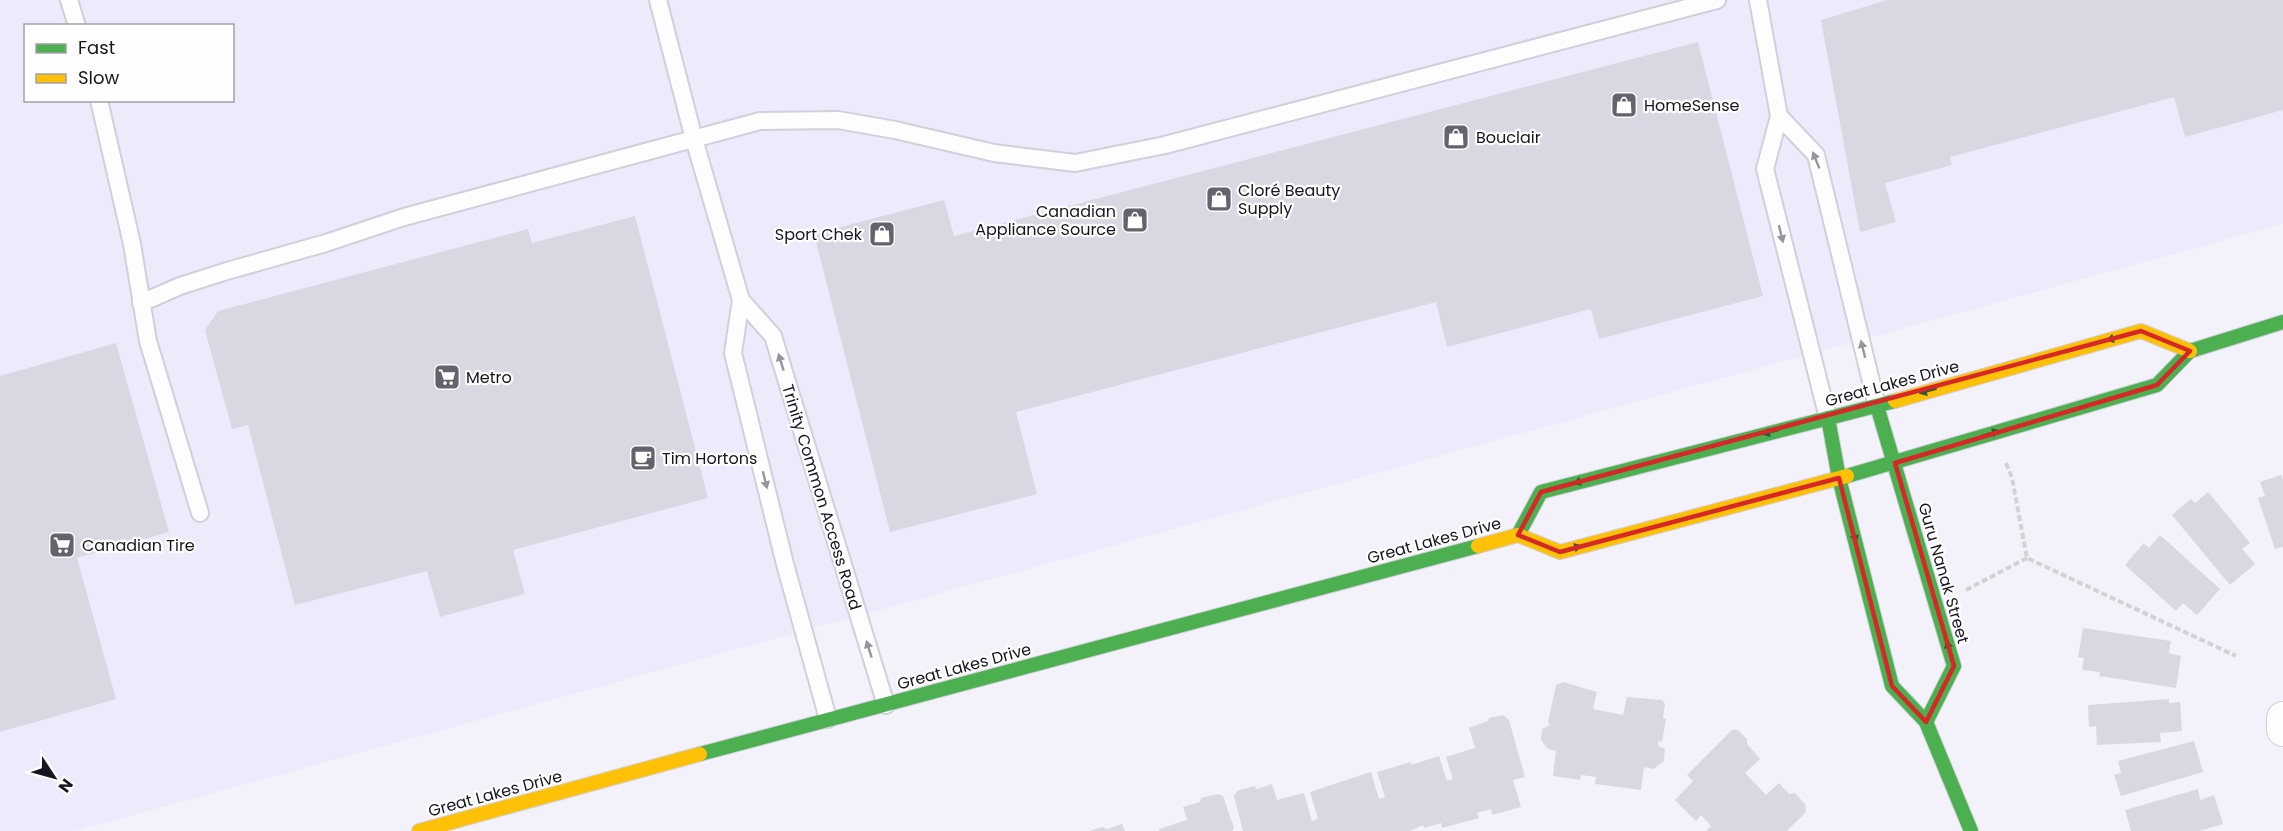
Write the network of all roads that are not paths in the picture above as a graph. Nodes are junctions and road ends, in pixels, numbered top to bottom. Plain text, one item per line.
1 (69, 0) edge
2 (658, 0) edge
3 (1718, 0) edge
4 (1758, 0) edge
5 (76, 24) edge
6 (99, 102) edge
7 (1779, 116) junction
8 (694, 139) junction
9 (741, 300) junction
10 (141, 303) junction
11 (2283, 322) edge
12 (2190, 351) junction
13 (1877, 406) junction
14 (1828, 418) junction
15 (1895, 463) junction
16 (1839, 478) junction
17 (200, 513) dead end
18 (1518, 535) junction
19 (886, 705) junction
20 (2283, 718) edge
21 (828, 719) junction
22 (1926, 722) junction
23 (2283, 730) edge
24 (419, 831) edge
25 (1971, 831) edge

1 - 5 lane
2 - 8 lane, Trinity Common Access Road
3 - 8 lane
4 - 7 lane
6 - 10 lane
13 -> 7 lane
7 -> 14 lane
8 - 9 lane, Trinity Common Access Road
8 - 10 lane
19 -> 9 lane, Trinity Common Access Road
9 -> 21 lane, Trinity Common Access Road
10 - 17 lane
11 - 12 street, Great Lakes Drive
12 -> 13 street, Great Lakes Drive
15 -> 12 street, Great Lakes Drive
13 - 14 street, Great Lakes Drive
13 - 15 street, Guru Nanak Street
14 - 16 street
14 -> 18 street, Great Lakes Drive
15 - 16 street, Great Lakes Drive
22 -> 15 street, Guru Nanak Street
18 -> 16 street, Great Lakes Drive
16 -> 22 street
18 - 19 street, Great Lakes Drive
19 - 21 street, Great Lakes Drive
20 - 23 street
21 - 24 street, Great Lakes Drive
22 - 25 street

